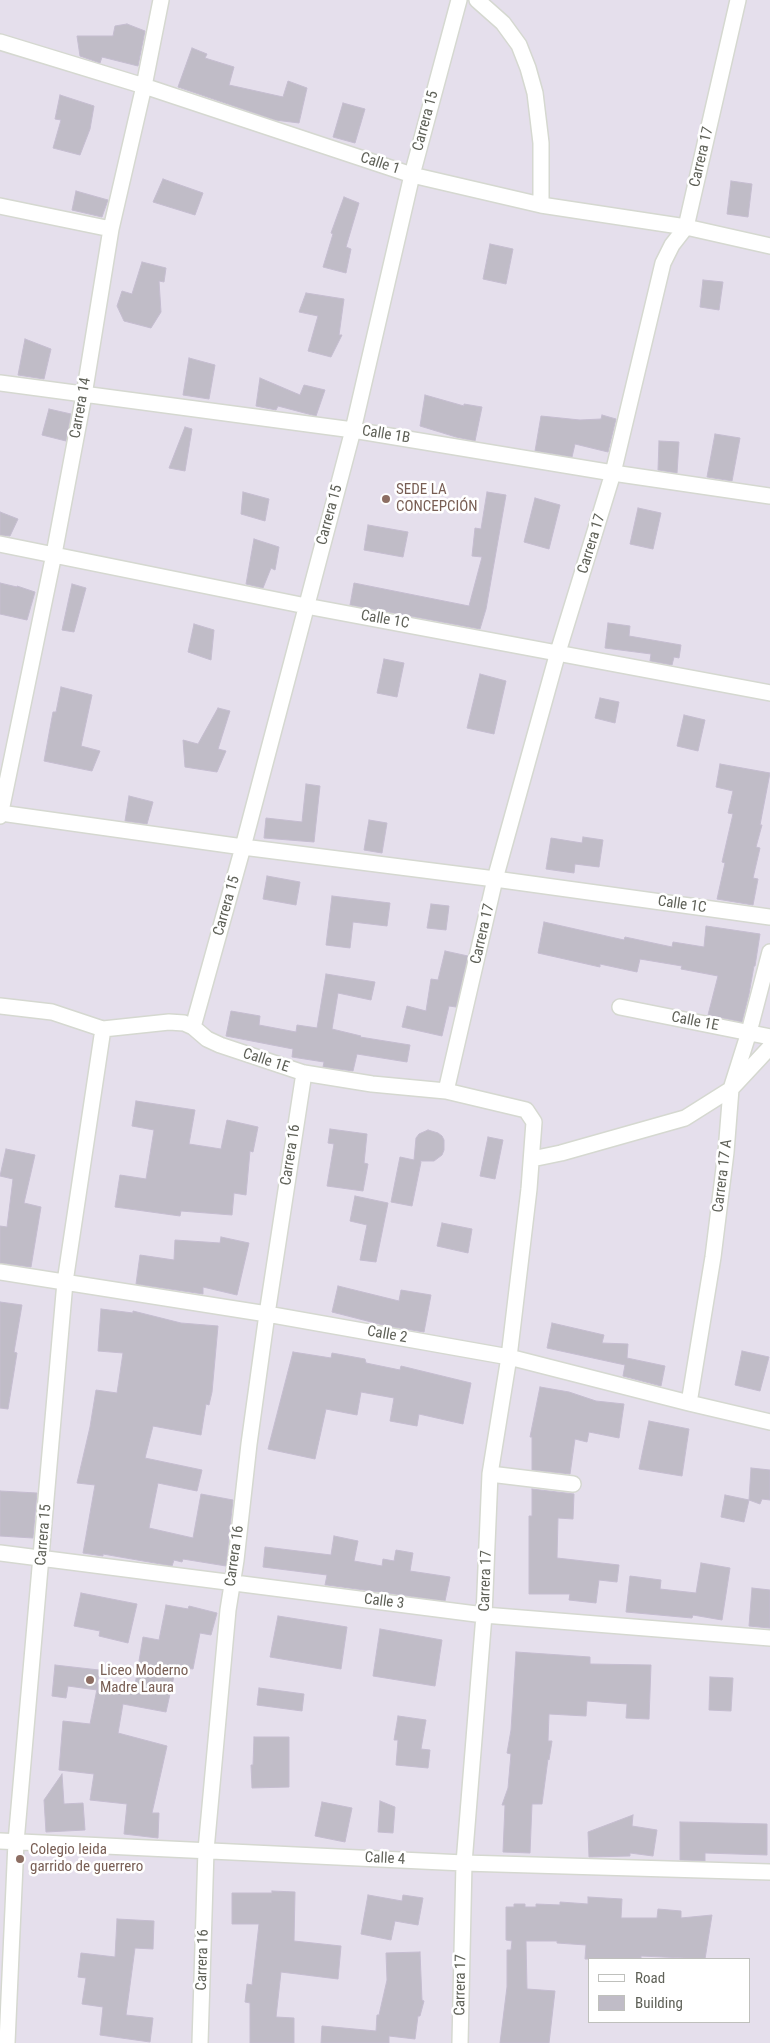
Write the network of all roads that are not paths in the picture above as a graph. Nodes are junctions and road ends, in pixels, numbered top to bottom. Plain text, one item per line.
1 (161, 0) edge
2 (459, 0) edge
3 (476, 0) edge
4 (738, 0) edge
5 (0, 42) edge
6 (144, 86) junction
7 (412, 175) junction
8 (541, 204) junction
9 (0, 206) edge
10 (686, 227) junction
11 (112, 229) junction
12 (770, 246) edge
13 (0, 383) edge
14 (84, 395) junction
15 (353, 430) junction
16 (613, 473) junction
17 (770, 496) edge
18 (0, 544) edge
19 (54, 554) junction
20 (306, 606) junction
21 (558, 652) junction
22 (770, 693) edge
23 (0, 814) edge
24 (243, 847) junction
25 (495, 879) junction
26 (770, 917) edge
27 (770, 952) edge
28 (0, 1006) edge
29 (620, 1007) dead end
30 (193, 1027) junction
31 (103, 1029) junction
32 (749, 1032) junction
33 (770, 1037) edge
34 (770, 1047) edge
35 (304, 1073) junction
36 (731, 1088) junction
37 (446, 1091) junction
38 (534, 1122) joint
39 (532, 1159) junction
40 (0, 1272) edge
41 (65, 1282) junction
42 (267, 1314) junction
43 (510, 1357) junction
44 (689, 1403) junction
45 (770, 1422) edge
46 (490, 1474) junction
47 (574, 1484) dead end
48 (0, 1553) edge
49 (42, 1557) junction
50 (231, 1582) junction
51 (484, 1615) junction
52 (770, 1638) edge
53 (0, 1841) edge
54 (16, 1842) junction
55 (206, 1850) junction
56 (464, 1863) junction
57 (770, 1872) edge
58 (7, 2043) edge
59 (200, 2043) edge
60 (460, 2043) edge

1 - 6 street, Carrera 14
2 - 7 street, Carrera 15
3 - 8 street
4 - 10 street, Carrera 17
5 - 6 street, Calle 1
6 - 7 street, Calle 1
6 - 11 street, Carrera 14
7 - 8 street, Calle 1
7 - 15 street, Carrera 15
8 - 10 street, Calle 1
9 - 11 street
10 - 12 street, Calle 1
10 - 16 street, Carrera 17
11 - 14 street, Carrera 14
13 - 14 street, Calle 1B
14 - 15 street, Calle 1B
14 - 19 street, Carrera 14
15 - 16 street, Calle 1B
15 - 20 street, Carrera 15
16 - 17 street, Calle 1B
16 - 21 street, Carrera 17
18 - 19 street, Calle 1C
19 - 20 street, Calle 1C
19 - 23 street, Carrera 14
20 - 21 street, Calle 1C
20 - 24 street, Carrera 15
21 - 22 street, Calle 1C
21 - 25 street, Carrera 17
23 - 24 street, Calle 1C
24 - 25 street, Calle 1C
24 - 30 street, Carrera 15
25 - 26 street, Calle 1C
25 - 37 street, Carrera 17
27 - 32 street, Carrera 17 A
28 - 31 street, Calle 1E
29 - 32 street, Calle 1E
30 - 31 street, Calle 1E
30 - 35 street, Calle 1E
31 - 41 street, Carrera 15
32 - 33 street, Calle 1E
32 - 36 street, Carrera 17 A
34 - 36 street
35 - 37 street, Calle 1E
35 - 42 street, Carrera 16
36 - 39 street
36 - 44 street, Carrera 17 A
37 - 38 street, Calle 1E
38 - 39 street, Carrera 17
39 - 43 street, Carrera 17
40 - 41 street, Calle 2
41 - 42 street, Calle 2
41 - 49 street, Carrera 15
42 - 43 street, Calle 2
42 - 50 street, Carrera 16
43 - 44 street, Calle 2
43 - 46 street, Carrera 17
44 - 45 street, Calle 2
46 - 47 street
46 - 51 street, Carrera 17
48 - 49 street, Calle 3
49 - 50 street, Calle 3
49 - 54 street, Carrera 15
50 - 51 street, Calle 3
50 - 55 street, Carrera 16
51 - 52 street, Calle 3
51 - 56 street, Carrera 17
53 - 54 street, Calle 4
54 - 55 street, Calle 4
54 - 58 street, Carrera 15
55 - 56 street, Calle 4
55 - 59 street, Carrera 16
56 - 57 street, Calle 4
56 - 60 street, Carrera 17

